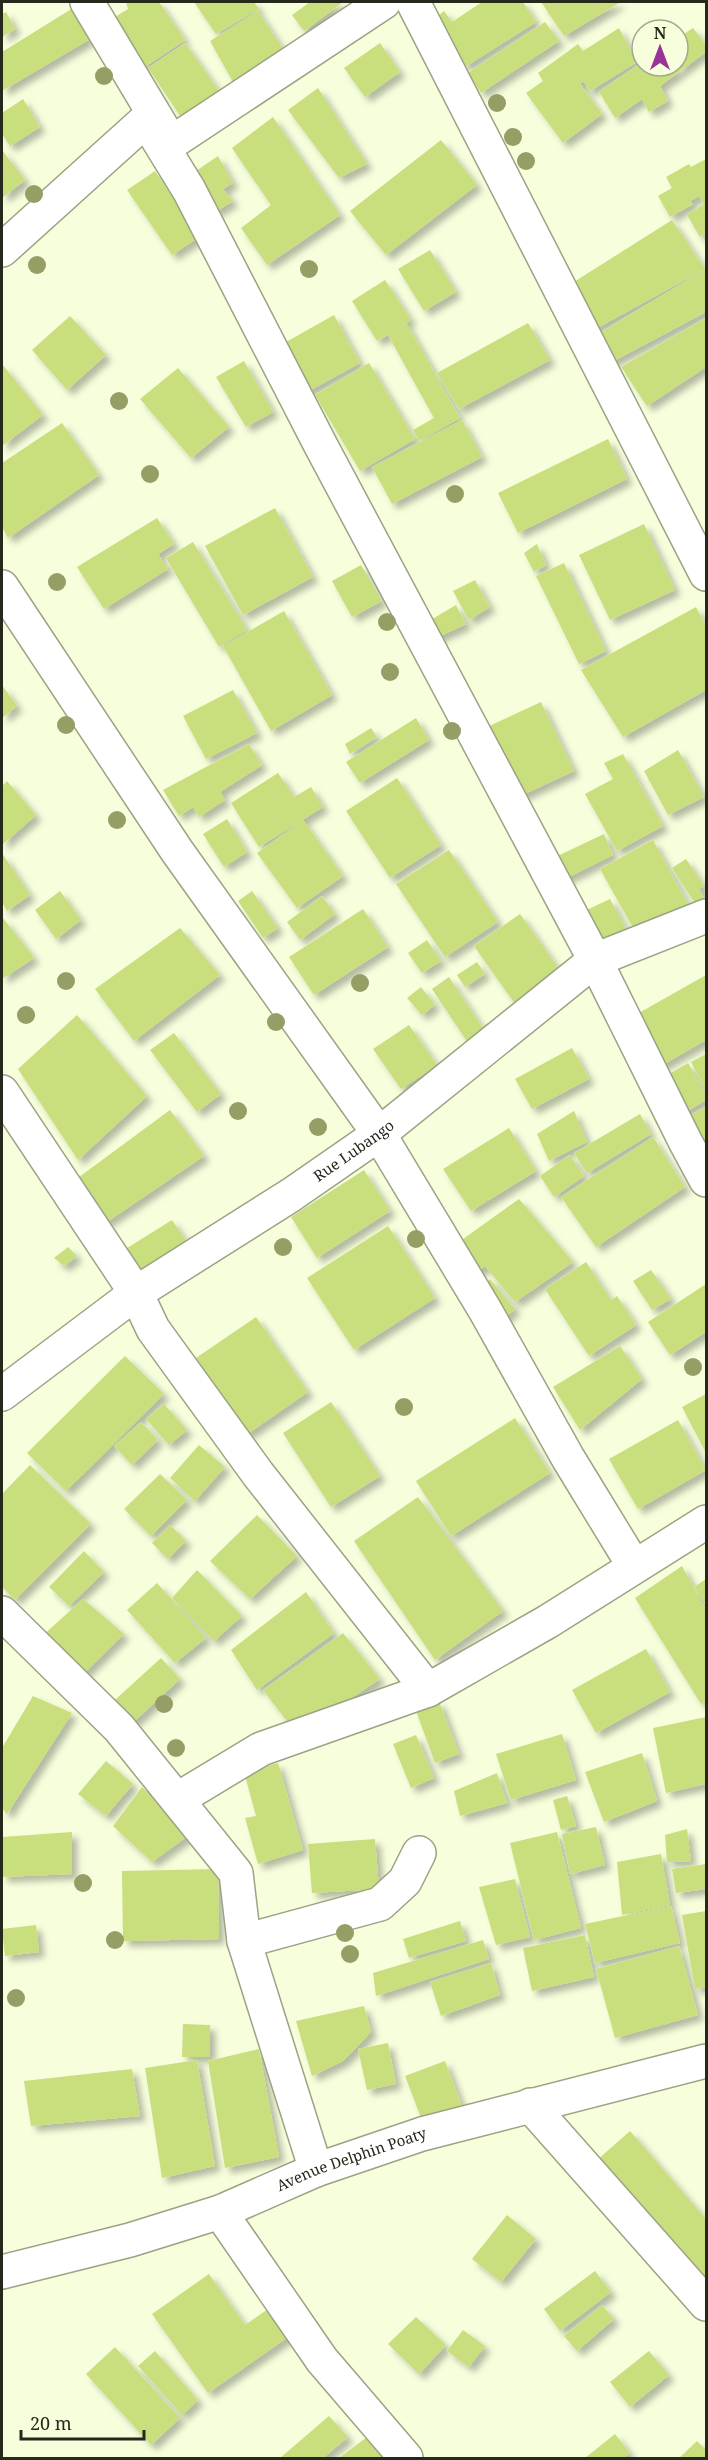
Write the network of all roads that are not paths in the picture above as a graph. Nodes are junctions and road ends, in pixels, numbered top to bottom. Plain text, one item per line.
1 (87, 2) edge
2 (384, 2) edge
3 (413, 2) edge
4 (146, 120) junction
5 (171, 143) junction
6 (2, 250) edge
7 (706, 574) edge
8 (2, 586) edge
9 (706, 916) edge
10 (595, 960) junction
11 (2, 1092) edge
12 (379, 1134) junction
13 (706, 1180) edge
14 (136, 1293) junction
15 (2, 1394) edge
16 (706, 1522) edge
17 (634, 1566) junction
18 (2, 1613) edge
19 (428, 1690) junction
20 (178, 1799) junction
21 (419, 1853) dead end
22 (244, 1941) junction
23 (706, 2061) edge
24 (530, 2105) junction
25 (316, 2170) junction
26 (220, 2212) junction
27 (2, 2272) edge
28 (706, 2304) edge
29 (406, 2458) edge

1 - 5 street
2 - 5 street
3 - 7 street
4 - 5 street
4 - 6 street
4 - 10 street
8 - 12 street
9 - 10 street, Rue Lubango
10 - 12 street, Rue Lubango
10 - 13 street
11 - 14 street
12 - 14 street, Rue Lubango
12 - 17 street
14 - 15 street, Rue Lubango
14 - 19 street
16 - 17 street
17 - 19 street
18 - 20 street
19 - 20 street
20 - 22 street
21 - 22 street
22 - 25 street
23 - 24 street, Avenue Delphin Poaty
24 - 25 street, Avenue Delphin Poaty
24 - 28 street
25 - 26 street, Avenue Delphin Poaty
26 - 27 street, Avenue Delphin Poaty
26 - 29 street

